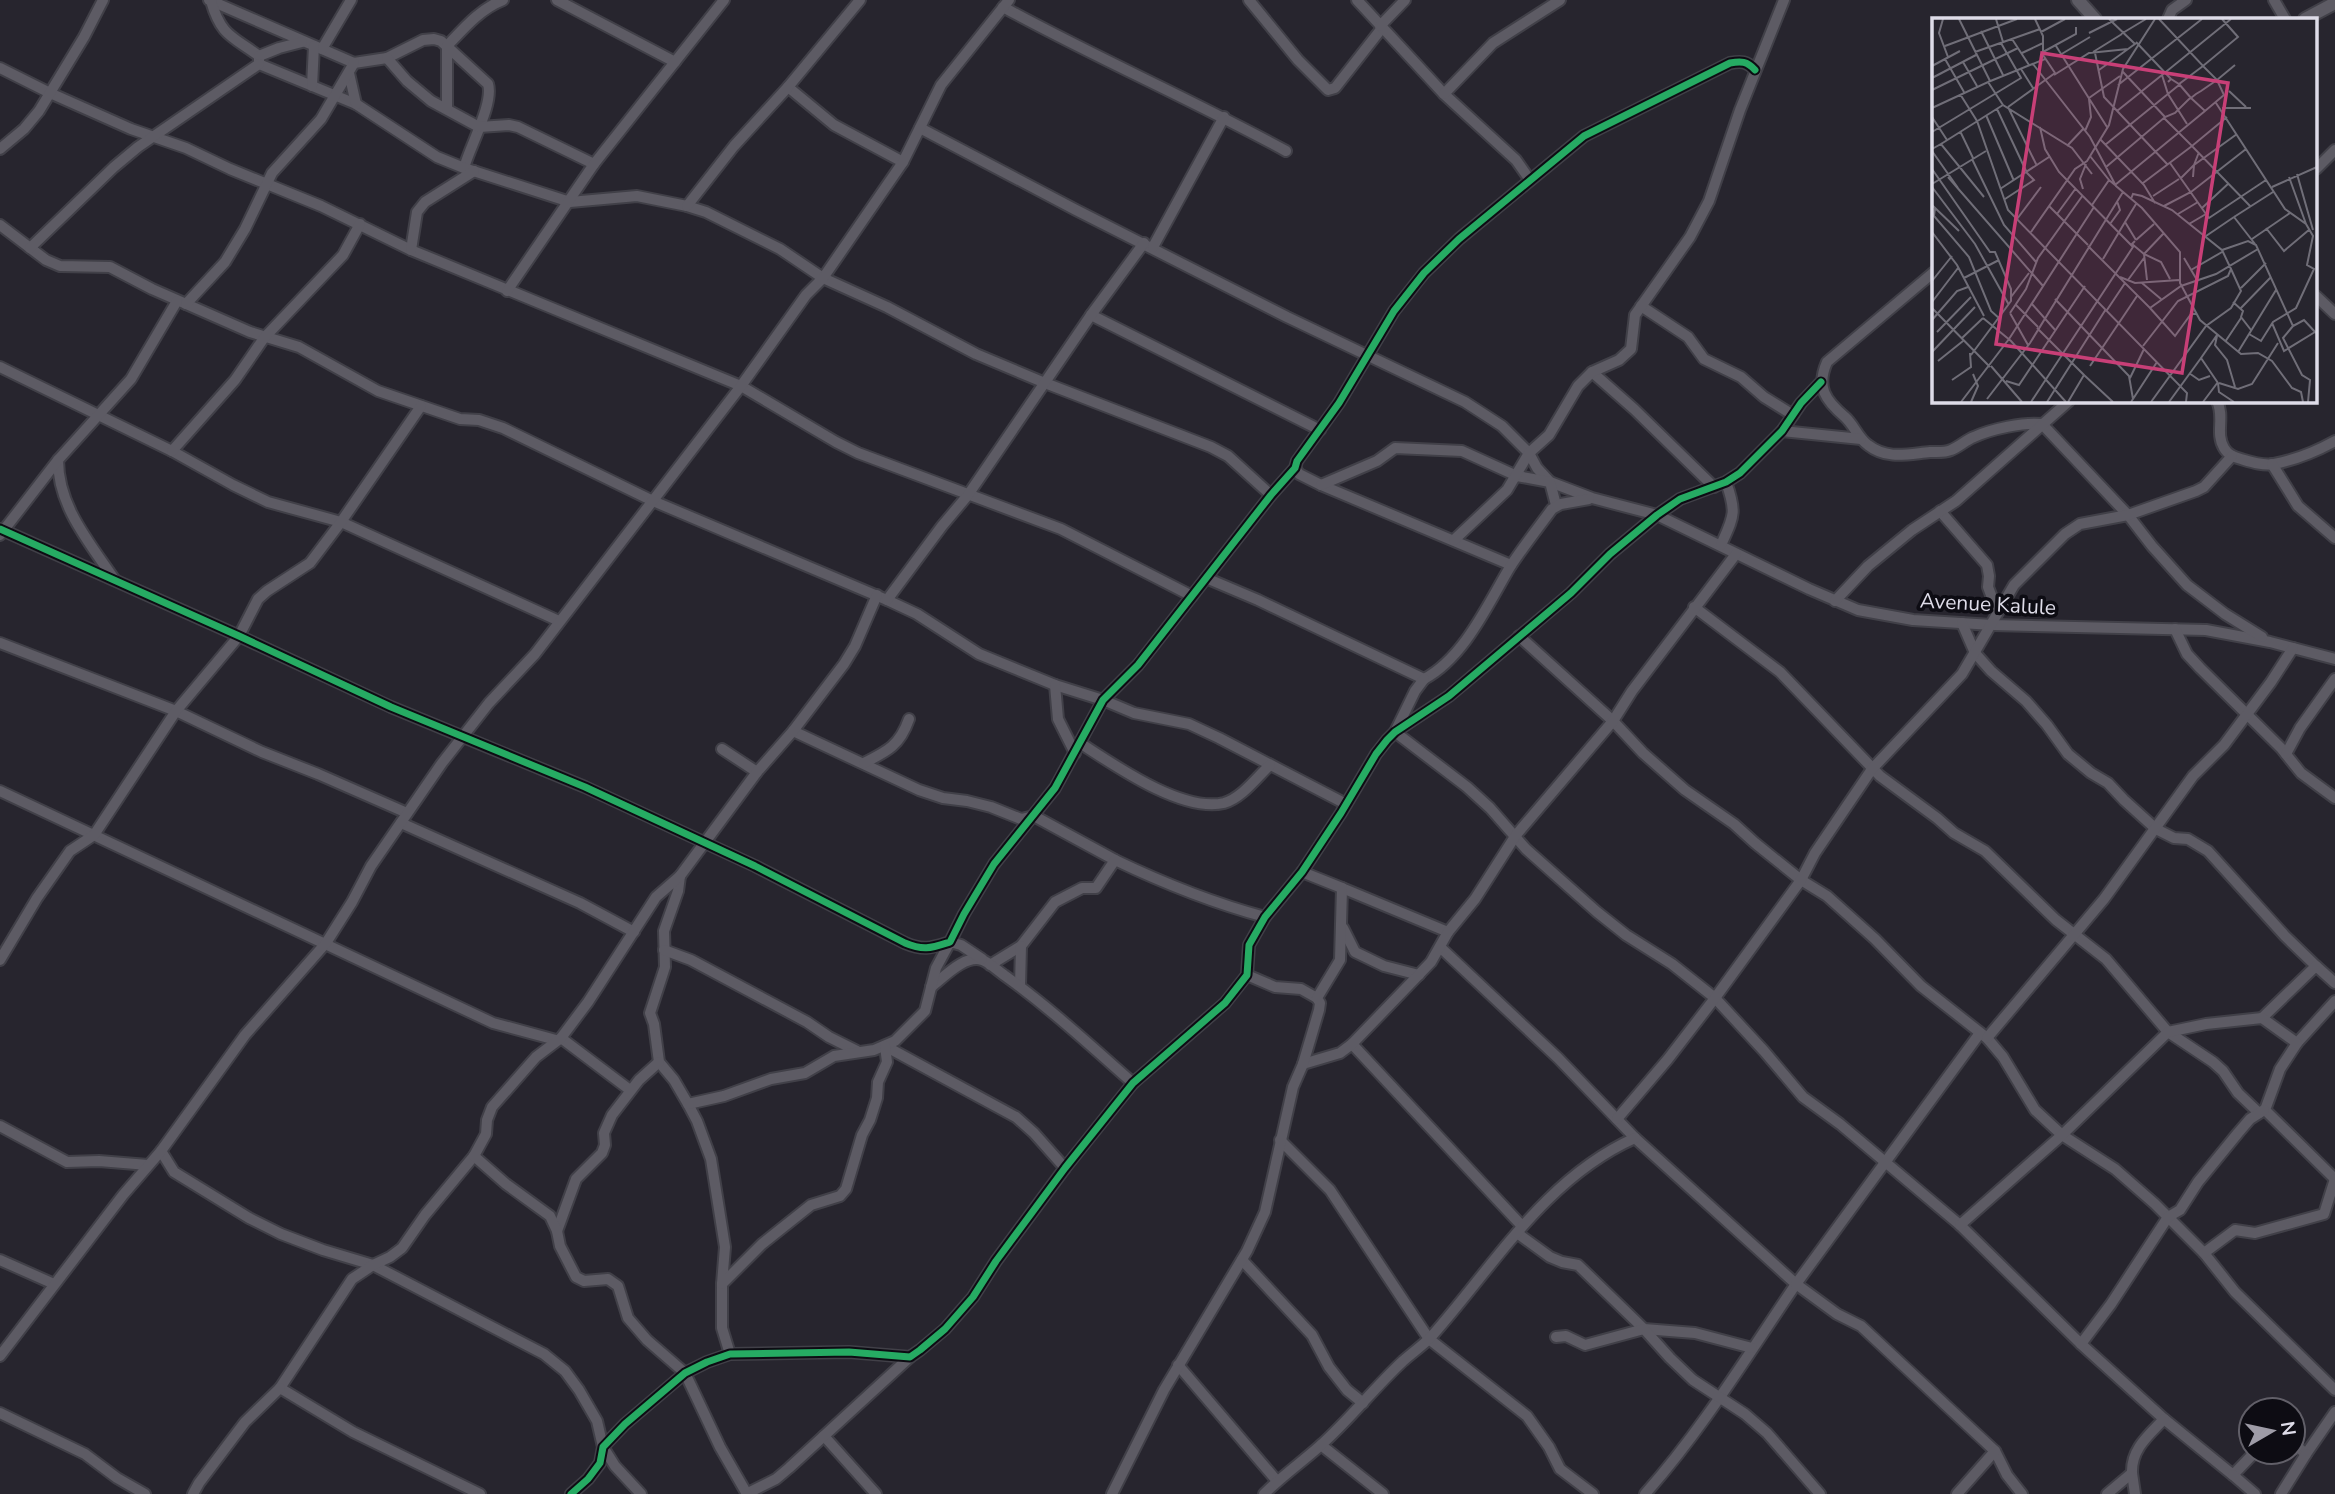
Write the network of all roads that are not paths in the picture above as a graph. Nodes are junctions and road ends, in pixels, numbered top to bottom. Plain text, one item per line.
1 (103, 0) edge
2 (210, 0) edge
3 (351, 0) edge
4 (503, 0) edge
5 (556, 0) edge
6 (724, 0) edge
7 (860, 0) edge
8 (1249, 0) edge
9 (1357, 0) edge
10 (1405, 0) edge
11 (1560, 0) edge
12 (1784, 0) edge
13 (2078, 0) edge
14 (2186, 0) edge
15 (2274, 0) edge
16 (2329, 0) edge
17 (2335, 3) edge
18 (1006, 4) edge
19 (2094, 18) edge
20 (2168, 18) edge
21 (2284, 18) edge
22 (2307, 18) edge
23 (1381, 27) junction
24 (302, 41) junction
25 (447, 46) junction
26 (318, 47) junction
27 (387, 58) junction
28 (259, 60) junction
29 (675, 62) junction
30 (0, 68) edge
31 (351, 68) junction
32 (1755, 70) junction
33 (312, 86) junction
34 (788, 87) junction
35 (50, 93) junction
36 (1444, 94) junction
37 (335, 96) junction
38 (356, 104) junction
39 (447, 109) junction
40 (1224, 117) junction
41 (479, 127) junction
42 (920, 128) junction
43 (131, 129) junction
44 (155, 136) junction
45 (138, 147) junction
46 (0, 149) edge
47 (2335, 150) edge
48 (1286, 151) dead end
49 (903, 162) junction
50 (594, 164) junction
51 (2318, 167) edge
52 (469, 169) junction
53 (1530, 180) junction
54 (267, 184) junction
55 (570, 202) junction
56 (687, 206) junction
57 (360, 224) junction
58 (0, 225) edge
59 (1149, 245) junction
60 (30, 248) junction
61 (411, 250) junction
62 (1932, 274) edge
63 (823, 278) junction
64 (507, 291) junction
65 (2318, 298) edge
66 (181, 303) junction
67 (1641, 306) junction
68 (2335, 314) edge
69 (1091, 315) junction
70 (264, 338) junction
71 (1366, 355) junction
72 (0, 367) edge
73 (1592, 372) junction
74 (1821, 382) junction
75 (1045, 383) junction
76 (741, 386) junction
77 (2068, 402) edge
78 (2218, 402) edge
79 (421, 406) junction
80 (97, 415) junction
81 (1793, 415) junction
82 (2042, 424) junction
83 (1320, 430) junction
84 (1782, 431) junction
85 (1861, 439) junction
86 (2335, 441) edge
87 (172, 451) junction
88 (1529, 453) junction
89 (2232, 456) junction
90 (58, 460) junction
91 (2272, 464) junction
92 (1296, 468) junction
93 (1517, 476) junction
94 (1549, 482) junction
95 (1726, 482) junction
96 (1321, 485) junction
97 (1714, 487) junction
98 (968, 495) junction
99 (1271, 495) junction
100 (1592, 498) junction
101 (653, 501) junction
102 (1556, 505) junction
103 (1940, 511) junction
104 (1657, 515) junction
105 (2128, 515) junction
106 (341, 522) junction
107 (1, 532) edge
108 (2335, 537) edge
109 (1454, 540) junction
110 (1721, 545) junction
111 (1736, 554) junction
112 (1511, 565) junction
113 (1206, 578) junction
114 (115, 580) junction
115 (1192, 596) junction
116 (882, 598) junction
117 (1835, 601) junction
118 (1694, 607) junction
119 (1997, 611) junction
120 (559, 621) junction
121 (1962, 623) junction
122 (1992, 625) junction
123 (2175, 628) junction
124 (240, 635) junction
125 (1519, 636) junction
126 (2270, 642) junction
127 (0, 643) edge
128 (2293, 648) junction
129 (1975, 653) junction
130 (2335, 659) edge
131 (1424, 679) junction
132 (2335, 679) edge
133 (1055, 685) junction
134 (1102, 699) junction
135 (176, 711) junction
136 (2246, 716) junction
137 (909, 719) dead end
138 (1613, 721) junction
139 (793, 731) junction
140 (1395, 732) junction
141 (462, 737) junction
142 (1078, 748) junction
143 (722, 749) dead end
144 (2286, 754) junction
145 (864, 763) junction
146 (1270, 765) junction
147 (1872, 769) junction
148 (757, 772) junction
149 (0, 791) edge
150 (2335, 798) edge
151 (1346, 804) junction
152 (1034, 816) junction
153 (404, 818) junction
154 (2156, 829) junction
155 (94, 835) junction
156 (1516, 835) junction
157 (705, 842) junction
158 (1115, 860) junction
159 (1302, 872) junction
160 (680, 876) junction
161 (1801, 880) junction
162 (1342, 888) junction
163 (1265, 918) junction
164 (1342, 924) junction
165 (634, 932) junction
166 (1448, 932) junction
167 (2074, 936) junction
168 (950, 942) junction
169 (326, 943) junction
170 (1021, 947) junction
171 (1441, 948) junction
172 (928, 949) junction
173 (664, 950) junction
174 (1356, 952) junction
175 (0, 960) edge
176 (1340, 960) junction
177 (986, 962) junction
178 (2316, 966) junction
179 (936, 968) junction
180 (1247, 975) junction
181 (1419, 975) junction
182 (2335, 983) edge
183 (1020, 986) junction
184 (931, 987) junction
185 (1317, 998) junction
186 (1715, 998) junction
187 (2335, 1001) edge
188 (2262, 1018) junction
189 (2168, 1032) junction
190 (1983, 1036) junction
191 (558, 1039) junction
192 (2297, 1043) junction
193 (1352, 1044) junction
194 (885, 1046) junction
195 (857, 1051) junction
196 (659, 1062) junction
197 (1303, 1064) junction
198 (1133, 1083) junction
199 (630, 1090) junction
200 (688, 1104) junction
201 (2262, 1111) junction
202 (1617, 1119) junction
203 (0, 1126) edge
204 (2063, 1135) junction
205 (1635, 1138) junction
206 (1280, 1140) junction
207 (161, 1151) junction
208 (474, 1156) junction
209 (1885, 1161) junction
210 (148, 1165) junction
211 (1065, 1168) junction
212 (2335, 1179) edge
213 (2330, 1213) edge
214 (2168, 1217) junction
215 (1960, 1225) junction
216 (1520, 1230) junction
217 (557, 1231) junction
218 (2204, 1253) junction
219 (0, 1260) edge
220 (1242, 1260) junction
221 (373, 1265) junction
222 (722, 1283) junction
223 (54, 1284) junction
224 (1796, 1284) junction
225 (1644, 1329) junction
226 (1556, 1337) dead end
227 (1429, 1339) junction
228 (2081, 1343) junction
229 (1752, 1348) junction
230 (730, 1354) junction
231 (0, 1356) edge
232 (909, 1357) junction
233 (1178, 1364) junction
234 (685, 1373) junction
235 (280, 1388) junction
236 (2335, 1390) edge
237 (1720, 1399) junction
238 (1363, 1403) junction
239 (2335, 1412) edge
240 (0, 1413) edge
241 (2164, 1419) junction
242 (824, 1436) junction
243 (1321, 1445) junction
244 (603, 1447) junction
245 (1996, 1451) junction
246 (2307, 1453) edge
247 (2242, 1466) edge
248 (2298, 1466) edge
249 (2132, 1473) junction
250 (2233, 1475) junction
251 (1277, 1481) junction
252 (145, 1494) edge
253 (193, 1494) edge
254 (480, 1494) edge
255 (571, 1494) edge
256 (640, 1494) edge
257 (747, 1494) edge
258 (876, 1494) edge
259 (1112, 1494) edge
260 (1264, 1494) edge
261 (1383, 1494) edge
262 (1593, 1494) edge
263 (1645, 1494) edge
264 (1820, 1494) edge
265 (1957, 1494) edge
266 (2022, 1494) edge
267 (2107, 1494) edge
268 (2135, 1494) edge
269 (2255, 1494) edge
270 (2281, 1494) edge

1 - 35 street
2 - 24 street
2 - 28 street
3 - 26 street
4 - 25 street
5 - 29 street
6 - 29 street
7 - 34 street
8 - 23 street
9 - 23 street
10 - 23 street
11 - 36 street
12 - 32 street
13 - 19 street
14 - 20 street
15 - 21 street
16 - 17 street
17 - 22 street
18 - 40 street
18 - 42 street
23 - 36 street
24 - 26 street
24 - 28 street
25 - 27 street
25 - 39 street
25 - 41 street
26 - 31 street
26 - 33 street
27 - 31 street
27 - 39 street
28 - 33 street
28 - 44 street
29 - 50 street
30 - 35 street
31 - 37 street
31 - 38 street
32 - 53 street
32 - 67 street
33 - 37 street
34 - 49 street
34 - 56 street
35 - 43 street
35 - 46 street
36 - 53 street
37 - 38 street
37 - 54 street
38 - 52 street
39 - 41 street
40 - 48 street
40 - 59 street
41 - 50 street
41 - 52 street
42 - 49 street
42 - 59 street
43 - 44 street
43 - 45 street
44 - 45 street
44 - 54 street
45 - 60 street
47 - 51 street
49 - 63 street
50 - 55 street
52 - 55 street
52 - 61 street
53 - 71 street
54 - 57 street
54 - 66 street
55 - 56 street
55 - 64 street
56 - 63 street
57 - 61 street
57 - 70 street
58 - 60 street
59 - 69 street
59 - 71 street
60 - 66 street
61 - 64 street
62 - 74 street
63 - 75 street
63 - 76 street
64 - 76 street
65 - 68 street
66 - 70 street
66 - 80 street
67 - 73 street
67 - 81 street
69 - 75 street
69 - 83 street
70 - 79 street
70 - 87 street
71 - 83 street
71 - 88 street
72 - 80 street
73 - 88 street
73 - 97 street
74 - 81 street
74 - 85 street
75 - 98 street
75 - 99 street
76 - 98 street
76 - 101 street
77 - 82 street
78 - 89 street
79 - 101 street
79 - 106 street
80 - 87 street
80 - 90 street
81 - 84 street
82 - 85 street
82 - 103 street
82 - 105 street
83 - 92 street
84 - 85 street
84 - 95 street
86 - 91 street
87 - 106 street
88 - 93 street
88 - 94 street
89 - 91 street
89 - 105 street
90 - 107 street
90 - 114 street
91 - 108 street
92 - 96 street
92 - 99 street
93 - 94 street, Avenue Kalule
93 - 96 street, Avenue Kalule
93 - 109 street
94 - 100 street, Avenue Kalule
94 - 102 street
95 - 97 street
95 - 110 street
96 - 109 street
97 - 104 street
98 - 115 street
98 - 116 street
99 - 113 street
100 - 102 street
100 - 104 street, Avenue Kalule
101 - 116 street
101 - 120 street
102 - 112 street
103 - 117 street
103 - 119 street
104 - 110 street, Avenue Kalule
104 - 125 street
105 - 119 street
105 - 126 street
106 - 120 street
106 - 124 street
107 - 114 street
109 - 112 street
110 - 111 street, Avenue Kalule
111 - 117 street, Avenue Kalule
111 - 118 street
112 - 131 street
113 - 115 street
113 - 131 street
114 - 124 street
115 - 134 street
116 - 133 street
116 - 139 street
117 - 121 street, Avenue Kalule
118 - 138 street
118 - 147 street
119 - 122 street
120 - 141 street
121 - 122 street, Avenue Kalule
121 - 129 street
122 - 123 street, Avenue Kalule
122 - 129 street
123 - 126 street, Avenue Kalule
123 - 136 street
124 - 135 street
124 - 141 street
125 - 138 street
125 - 140 street
126 - 128 street, Avenue Kalule
127 - 135 street
128 - 130 street, Avenue Kalule
128 - 136 street
129 - 147 street
129 - 154 street
131 - 140 street
132 - 144 street
133 - 134 street
133 - 142 street
134 - 142 street
134 - 146 street
135 - 153 street
135 - 155 street
136 - 144 street
136 - 154 street
137 - 145 street
138 - 156 street
138 - 161 street
139 - 145 street
139 - 148 street
140 - 151 street
140 - 156 street
141 - 153 street
141 - 157 street
142 - 146 street
142 - 152 street
143 - 148 street
144 - 150 street
145 - 152 street
146 - 151 street
147 - 161 street
147 - 167 street
148 - 157 street
149 - 155 street
151 - 159 street
152 - 158 street
152 - 168 street
153 - 165 street
153 - 169 street
154 - 167 street
154 - 178 street
155 - 169 street
155 - 175 street
156 - 166 street
156 - 186 street
157 - 160 street
157 - 172 street
158 - 163 street
158 - 170 street
159 - 162 street
159 - 163 street
160 - 165 street
160 - 173 street
161 - 186 street
161 - 190 street
162 - 164 street
162 - 166 street
163 - 180 street
164 - 174 street
164 - 176 street
165 - 191 street
166 - 171 street
167 - 189 street
167 - 190 street
168 - 172 street
168 - 177 street
168 - 179 street
169 - 191 street
169 - 207 street
170 - 177 street
170 - 183 street
171 - 181 street
171 - 202 street
172 - 179 street
173 - 195 street
173 - 196 street
174 - 176 street
174 - 181 street
176 - 185 street
177 - 183 street
177 - 184 street
178 - 182 street
178 - 188 street
179 - 184 street
180 - 185 street
180 - 198 street
181 - 193 street
183 - 198 street
184 - 194 street
185 - 197 street
186 - 202 street
186 - 209 street
187 - 192 street
188 - 189 street
188 - 192 street
189 - 201 street
189 - 204 street
190 - 204 street
190 - 209 street
191 - 199 street
191 - 208 street
192 - 201 street
193 - 197 street
193 - 216 street
194 - 195 street
194 - 211 street
194 - 222 street
195 - 200 street
196 - 199 street
196 - 200 street
197 - 206 street
198 - 211 street
199 - 217 street
200 - 222 street
201 - 212 street
201 - 214 street
202 - 205 street
203 - 210 street
204 - 214 street
204 - 215 street
205 - 216 street
205 - 224 street
206 - 220 street
206 - 227 street
207 - 210 street
207 - 221 street
208 - 217 street
208 - 221 street
209 - 215 street
209 - 224 street
210 - 223 street
211 - 232 street
212 - 213 street
213 - 218 street
214 - 218 street
214 - 228 street
215 - 228 street
216 - 225 street
216 - 227 street
217 - 234 street
218 - 236 street
219 - 223 street
220 - 233 street
220 - 238 street
221 - 235 street
221 - 244 street
222 - 230 street
223 - 231 street
224 - 229 street
224 - 245 street
225 - 226 street
225 - 229 street
225 - 237 street
227 - 238 street
227 - 262 street
228 - 241 street
229 - 237 street
230 - 232 street
230 - 234 street
232 - 242 street
233 - 251 street
233 - 259 street
234 - 244 street
234 - 257 street
235 - 253 street
235 - 254 street
237 - 263 street
237 - 264 street
238 - 243 street
239 - 246 street
240 - 252 street
241 - 249 street
241 - 250 street
242 - 257 street
242 - 258 street
243 - 251 street
243 - 261 street
244 - 255 street
244 - 256 street
245 - 265 street
245 - 266 street
247 - 250 street
248 - 270 street
249 - 267 street
249 - 268 street
250 - 269 street
251 - 260 street

